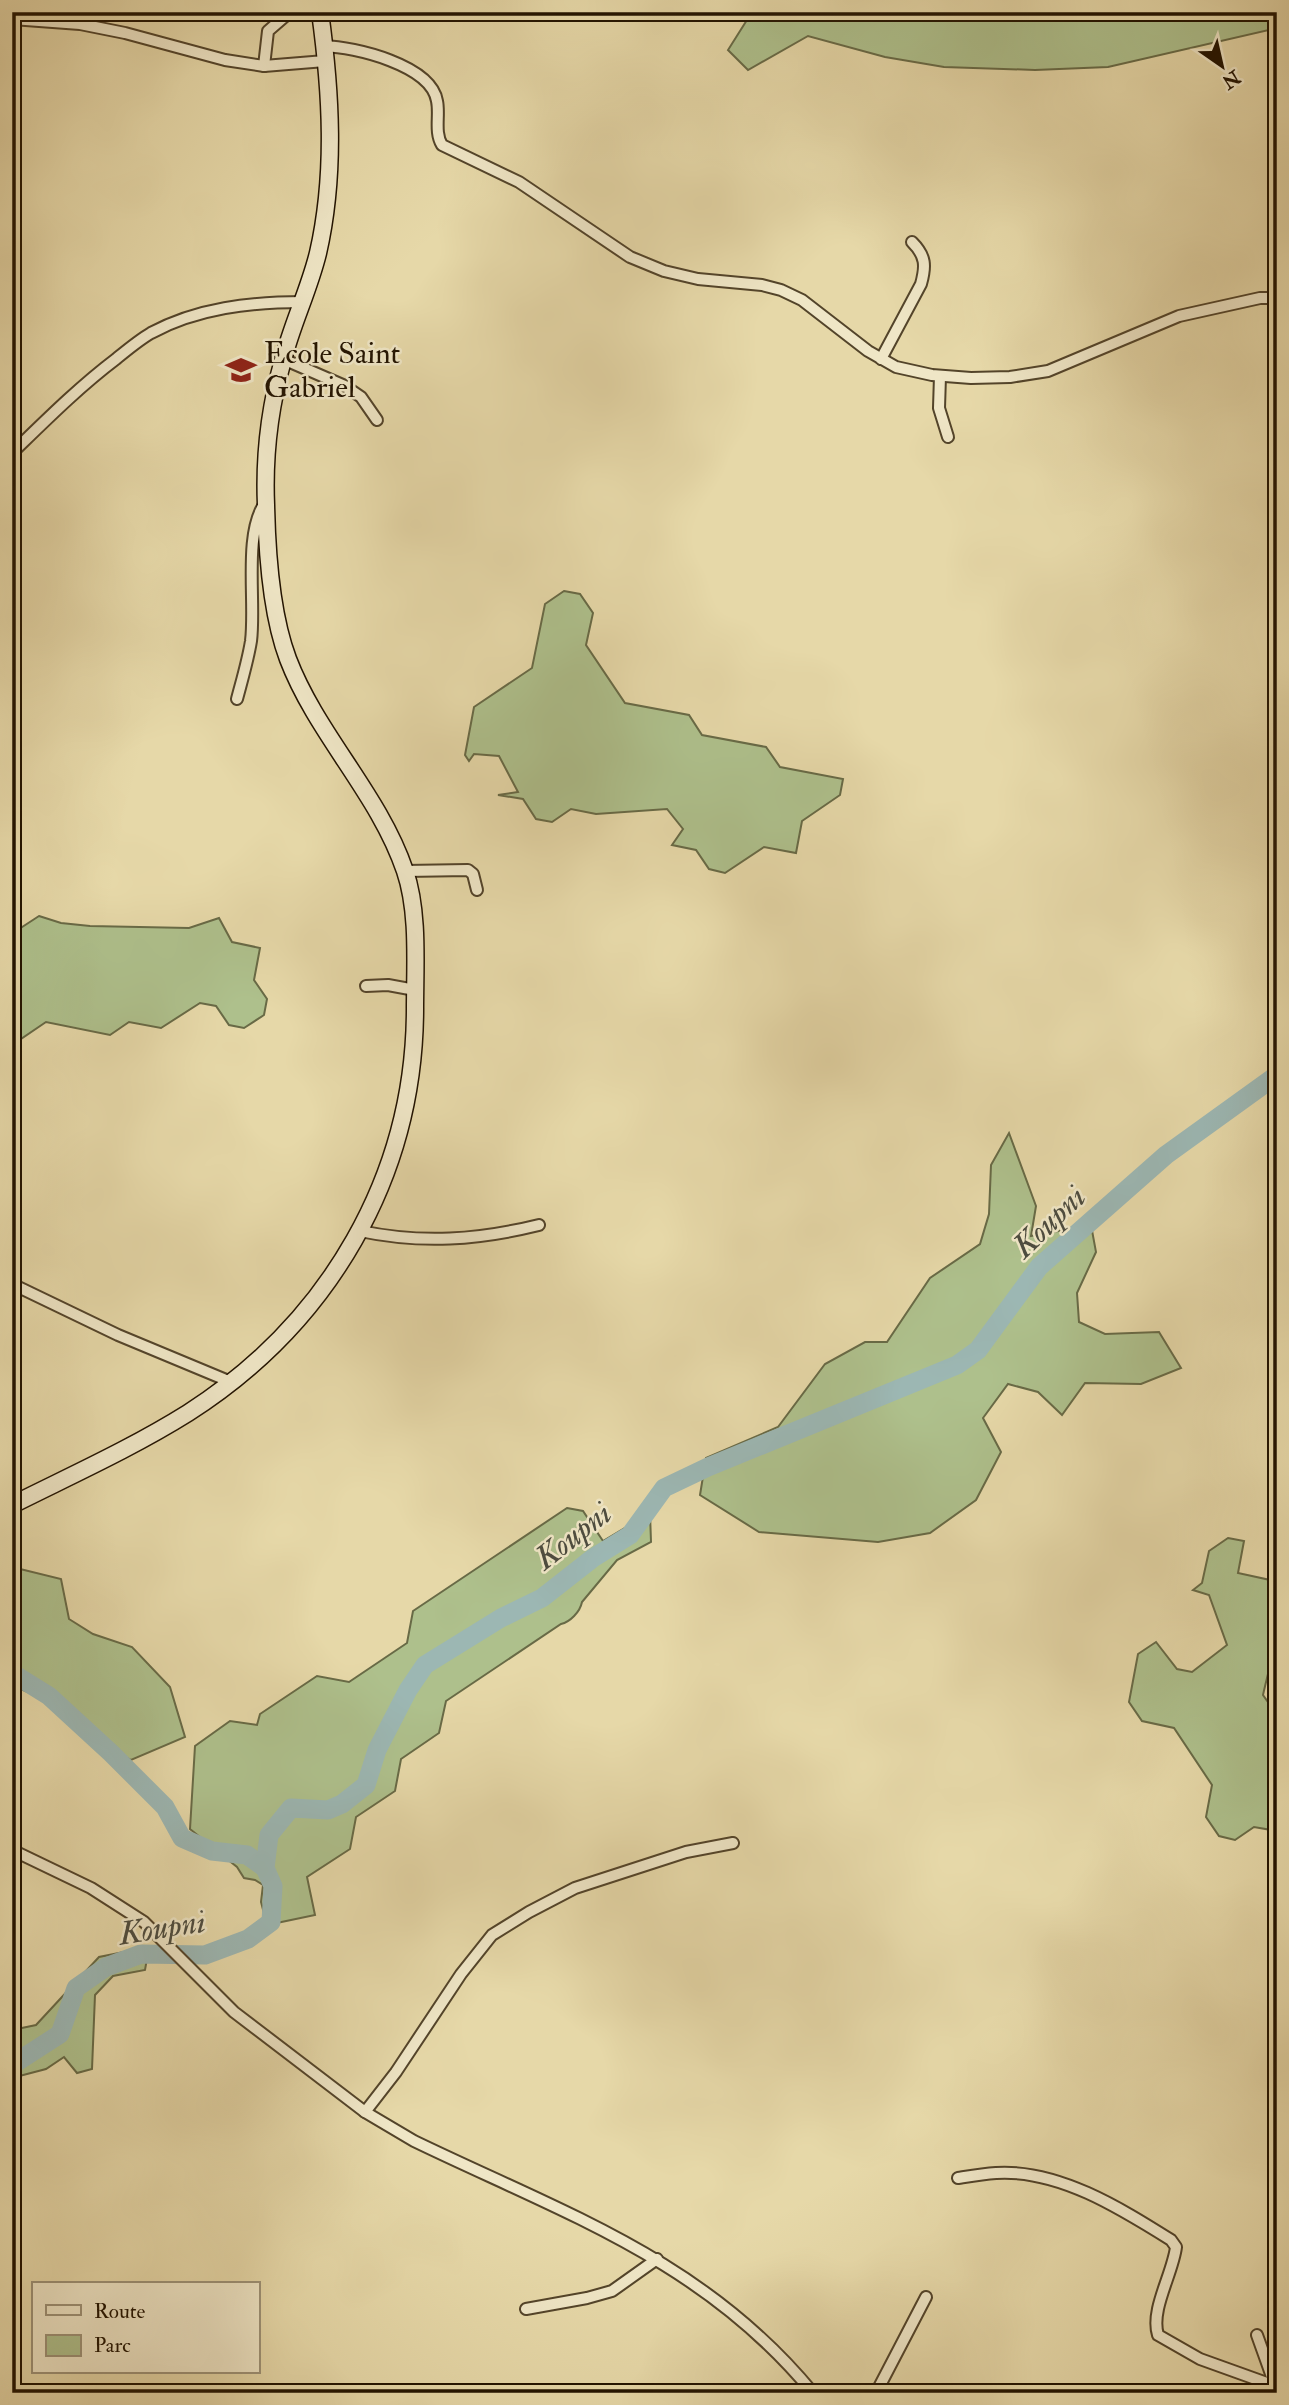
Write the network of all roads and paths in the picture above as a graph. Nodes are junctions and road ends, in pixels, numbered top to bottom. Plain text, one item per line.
1 (290, 12) edge
2 (320, 12) edge
3 (12, 19) edge
4 (324, 53) junction
5 (264, 66) junction
6 (912, 242) dead end
7 (1277, 298) edge
8 (303, 302) junction
9 (283, 359) junction
10 (881, 359) junction
11 (940, 376) junction
12 (377, 420) dead end
13 (948, 437) dead end
14 (12, 453) edge
15 (265, 503) junction
16 (237, 699) dead end
17 (405, 872) junction
18 (477, 890) dead end
19 (366, 986) dead end
20 (415, 990) junction
21 (539, 1225) dead end
22 (360, 1231) junction
23 (12, 1284) edge
24 (231, 1381) junction
25 (12, 1505) edge
26 (733, 1843) dead end
27 (12, 1850) edge
28 (365, 2112) junction
29 (958, 2178) dead end
30 (657, 2259) junction
31 (926, 2297) dead end
32 (526, 2309) dead end
33 (1257, 2335) dead end
34 (1276, 2388) edge
35 (813, 2393) edge
36 (876, 2393) edge

1 - 5 street
2 - 4 main road
3 - 5 street
4 - 5 street
4 - 8 main road
4 - 10 street
6 - 10 street
7 - 11 street
8 - 9 main road
8 - 14 street
9 - 12 street
9 - 15 main road
10 - 11 street
11 - 13 street
15 - 16 street
15 - 17 main road
17 - 18 street
17 - 20 main road
19 - 20 street
20 - 22 main road
21 - 22 street
22 - 24 main road
23 - 24 street
24 - 25 main road
26 - 28 street
27 - 28 street
28 - 30 street
29 - 34 street
30 - 32 street
30 - 35 street
31 - 36 street
33 - 34 street

